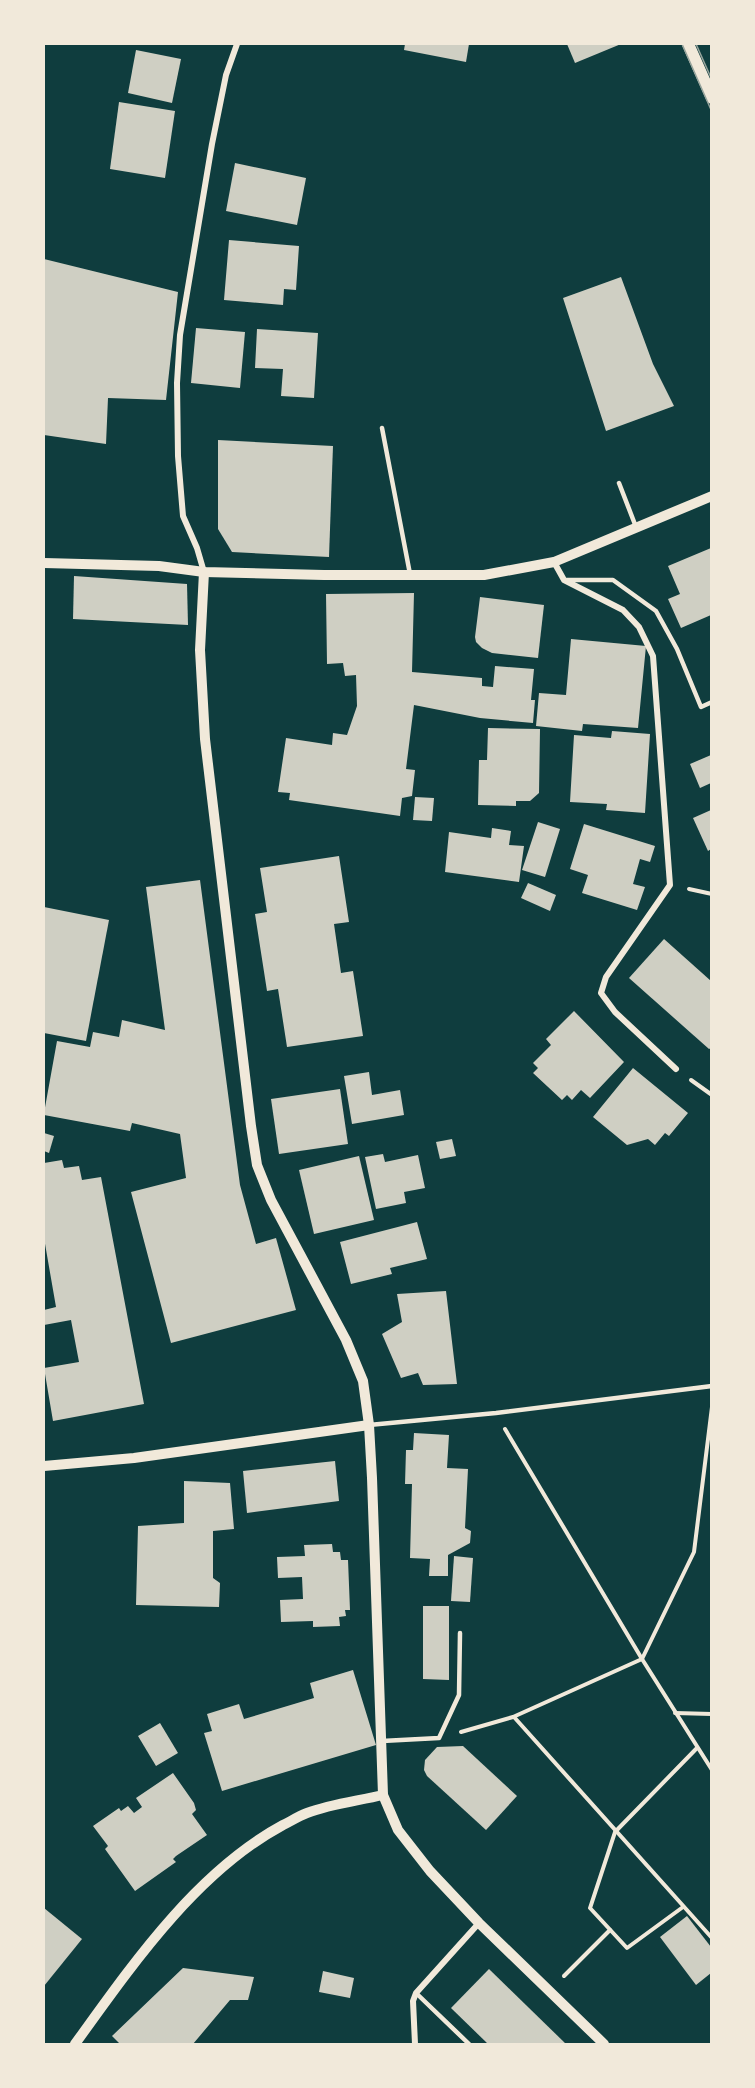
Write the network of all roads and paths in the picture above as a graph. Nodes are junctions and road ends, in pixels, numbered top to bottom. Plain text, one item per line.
1 (237, 44) edge
2 (688, 44) edge
3 (711, 98) edge
4 (381, 428) dead end
5 (619, 483) dead end
6 (711, 496) edge
7 (636, 527) junction
8 (555, 562) junction
9 (44, 563) edge
10 (204, 572) junction
11 (410, 574) junction
12 (564, 580) junction
13 (711, 702) edge
14 (676, 1069) joint
15 (711, 1095) edge
16 (711, 1386) edge
17 (711, 1407) edge
18 (496, 1413) junction
19 (369, 1425) junction
20 (44, 1466) edge
21 (460, 1633) dead end
22 (642, 1659) junction
23 (675, 1713) junction
24 (711, 1714) edge
25 (513, 1717) junction
26 (440, 1738) junction
27 (382, 1741) junction
28 (697, 1748) junction
29 (711, 1770) edge
30 (383, 1795) junction
31 (615, 1832) junction
32 (683, 1907) junction
33 (479, 1923) junction
34 (610, 1929) junction
35 (711, 1938) edge
36 (550, 1991) junction
37 (416, 1993) junction
38 (75, 2044) edge
39 (415, 2044) edge
40 (469, 2044) edge
41 (604, 2044) edge

1 - 10 street
2 - 3 main road
4 - 11 lane
5 - 7 lane
6 - 7 street
7 - 8 street
8 - 11 street
8 - 12 street
9 - 10 street
10 - 11 street
10 - 19 street
12 - 13 lane
12 - 14 street
14 - 15 path
16 - 18 lane
17 - 22 path
18 - 19 lane
18 - 22 path
19 - 20 street
19 - 27 street
21 - 26 lane
22 - 23 path
22 - 25 path
23 - 24 path
23 - 28 path
25 - 26 path
25 - 31 path
26 - 27 lane
27 - 30 street
28 - 29 path
28 - 31 path
30 - 33 street
30 - 38 street
31 - 32 path
31 - 34 path
32 - 34 path
32 - 35 path
33 - 36 street
33 - 37 street
34 - 36 path
36 - 41 street
37 - 39 street
37 - 40 lane

